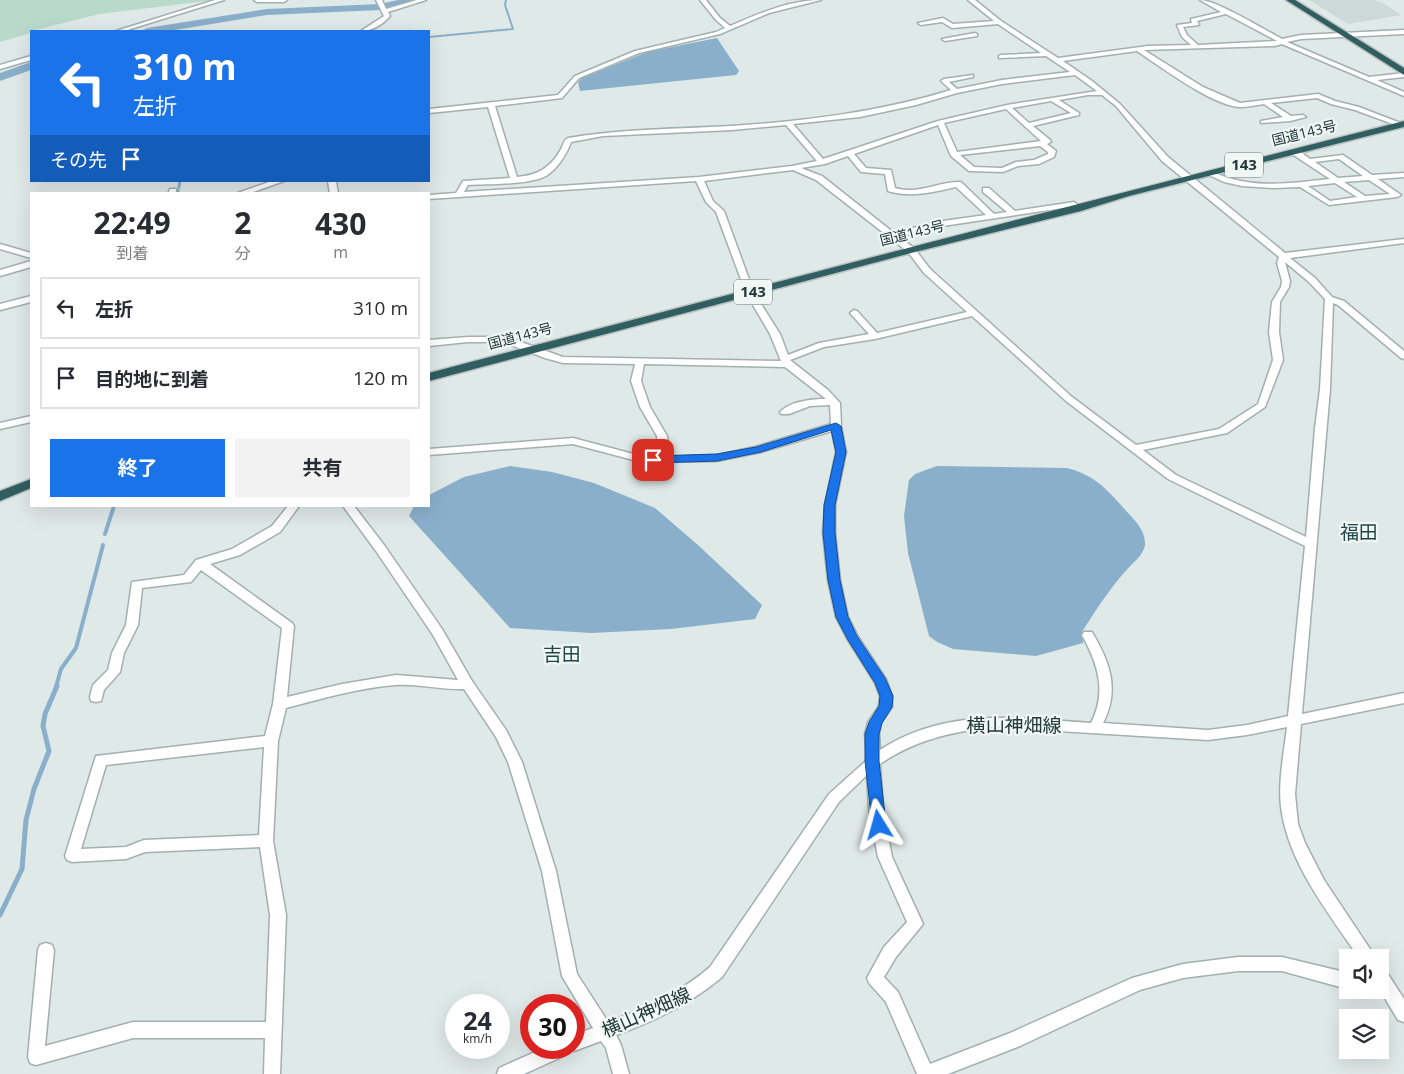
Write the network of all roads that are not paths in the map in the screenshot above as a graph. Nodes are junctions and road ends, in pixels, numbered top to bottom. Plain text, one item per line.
1 (221, 0) edge
2 (257, 0) edge
3 (284, 0) edge
4 (379, 0) edge
5 (423, 0) edge
6 (703, 0) edge
7 (818, 0) edge
8 (971, 0) edge
9 (1203, 0) edge
10 (1290, 0) edge
11 (1298, 0) edge
12 (385, 10) junction
13 (1228, 12) junction
14 (999, 22) junction
15 (921, 23) dead end
16 (952, 26) junction
17 (729, 28) junction
18 (122, 30) edge
19 (366, 30) edge
20 (1404, 32) edge
21 (975, 35) dead end
22 (1352, 35) junction
23 (955, 38) junction
24 (945, 39) dead end
25 (1281, 41) junction
26 (1196, 46) junction
27 (1138, 49) junction
28 (1048, 54) junction
29 (1001, 57) dead end
30 (30, 58) edge
31 (1057, 60) junction
32 (1404, 66) edge
33 (0, 68) edge
34 (1076, 73) junction
35 (1404, 73) edge
36 (971, 76) dead end
37 (1368, 79) junction
38 (956, 91) junction
39 (1102, 92) junction
40 (1404, 94) edge
41 (1052, 99) junction
42 (1265, 102) junction
43 (490, 105) junction
44 (1007, 107) junction
45 (430, 111) edge
46 (1303, 117) dead end
47 (1290, 119) junction
48 (940, 122) junction
49 (1263, 122) dead end
50 (789, 124) junction
51 (1403, 124) edge
52 (1028, 125) junction
53 (1043, 144) junction
54 (1295, 152) junction
55 (849, 153) junction
56 (954, 154) junction
57 (1310, 161) junction
58 (822, 162) junction
59 (792, 168) junction
60 (1211, 174) junction
61 (1404, 176) edge
62 (1371, 177) junction
63 (514, 179) junction
64 (699, 179) junction
65 (1189, 180) junction
66 (1337, 180) junction
67 (277, 182) edge
68 (1302, 185) junction
69 (986, 190) dead end
70 (245, 192) edge
71 (458, 196) junction
72 (430, 198) edge
73 (1364, 199) junction
74 (1077, 209) junction
75 (1012, 212) junction
76 (992, 216) junction
77 (892, 236) junction
78 (1404, 241) edge
79 (0, 246) edge
80 (911, 250) junction
81 (30, 256) edge
82 (1283, 256) junction
83 (30, 264) edge
84 (0, 274) edge
85 (750, 293) junction
86 (30, 299) edge
87 (1329, 299) junction
88 (0, 307) edge
89 (854, 313) dead end
90 (973, 313) junction
91 (875, 336) junction
92 (430, 343) edge
93 (530, 350) junction
94 (1404, 356) edge
95 (786, 362) junction
96 (640, 363) junction
97 (430, 377) edge
98 (835, 403) junction
99 (785, 412) dead end
100 (30, 418) edge
101 (0, 426) edge
102 (836, 426) junction
103 (1135, 448) junction
104 (430, 452) edge
105 (664, 460) junction
106 (30, 483) edge
107 (0, 496) edge
108 (293, 507) edge
109 (349, 507) edge
110 (1311, 544) junction
111 (200, 564) junction
112 (1088, 635) dead end
113 (467, 684) junction
114 (96, 697) dead end
115 (1404, 698) edge
116 (280, 704) junction
117 (1294, 721) junction
118 (1095, 727) junction
119 (271, 741) junction
120 (872, 761) junction
121 (266, 841) junction
122 (1362, 949) edge
123 (46, 950) dead end
124 (1339, 979) edge
125 (1389, 990) edge
126 (1404, 1014) edge
127 (273, 1030) junction
128 (605, 1031) junction
129 (585, 1039) edge
130 (538, 1059) edge
131 (272, 1074) edge
132 (505, 1074) edge
133 (620, 1074) edge
134 (926, 1074) edge

1 - 18 street
2 - 3 street
4 - 12 street
5 - 12 street
6 - 17 street
7 - 17 street
8 - 14 street
9 - 13 street
10 - 22 highway
11 - 22 highway
12 - 19 street
13 - 25 street
13 - 26 street
14 - 16 street
14 - 28 street
15 - 16 street
16 - 23 street
17 - 43 street
20 - 22 street
21 - 23 street
22 - 25 street
22 - 32 highway
22 - 35 highway
23 - 24 street
25 - 26 street
25 - 37 street
26 - 27 street
27 - 31 street
27 - 42 street
28 - 29 street
28 - 31 street
30 - 33 street
31 - 34 street
34 - 38 street
34 - 39 street
35 - 37 street
36 - 38 street
37 - 40 street
38 - 50 street
39 - 41 street
39 - 65 street
41 - 44 street
41 - 52 street
42 - 47 street
42 - 51 street
43 - 45 street
43 - 63 street
44 - 48 street
44 - 52 street
46 - 47 street
47 - 49 street
48 - 55 street
48 - 56 street
50 - 58 street
50 - 63 street
51 - 54 highway, 国道143号 / 143
52 - 53 street
53 - 56 street
53 - 56 street
54 - 57 street
54 - 60 highway, 国道143号 / 143
55 - 58 street
55 - 76 street
57 - 62 street
57 - 66 street
58 - 59 street
59 - 64 street
59 - 77 street
60 - 65 highway, 国道143号 / 143
60 - 68 street
61 - 62 street
62 - 66 street
62 - 73 street
63 - 71 street
64 - 71 street
64 - 85 street
65 - 74 highway, 国道143号 / 143
65 - 82 street
66 - 68 street
66 - 73 street
67 - 70 street
68 - 73 street
69 - 75 street
71 - 72 street
74 - 75 street
74 - 80 highway, 国道143号 / 143
75 - 76 street
76 - 77 street
77 - 80 street
78 - 82 street
79 - 81 street
80 - 85 highway, 国道143号 / 143
80 - 90 street
82 - 87 street
82 - 103 street
83 - 84 street
85 - 93 highway, 国道143号 / 143
85 - 95 street
86 - 88 street
87 - 94 street
87 - 110 street
89 - 91 street
90 - 91 street
90 - 103 street
91 - 95 street
92 - 93 street
93 - 96 street
93 - 97 highway, 国道143号 / 143
95 - 96 street
95 - 98 street
96 - 105 street
98 - 99 street
98 - 102 street
100 - 101 street
102 - 105 street
102 - 120 street
103 - 110 street
104 - 105 street
106 - 107 highway
108 - 111 street
109 - 113 street
110 - 117 street
111 - 114 street
111 - 116 street
112 - 118 street
113 - 116 street
113 - 128 street
115 - 117 street, 横山神畑線
116 - 119 street
117 - 118 street, 横山神畑線
117 - 122 street
118 - 120 street, 横山神畑線
119 - 121 street
119 - 121 street
120 - 128 street, 横山神畑線
120 - 134 street
121 - 127 street
123 - 127 street
124 - 134 street
125 - 126 street
127 - 131 street
128 - 129 street, 横山神畑線
128 - 133 street
130 - 132 street

